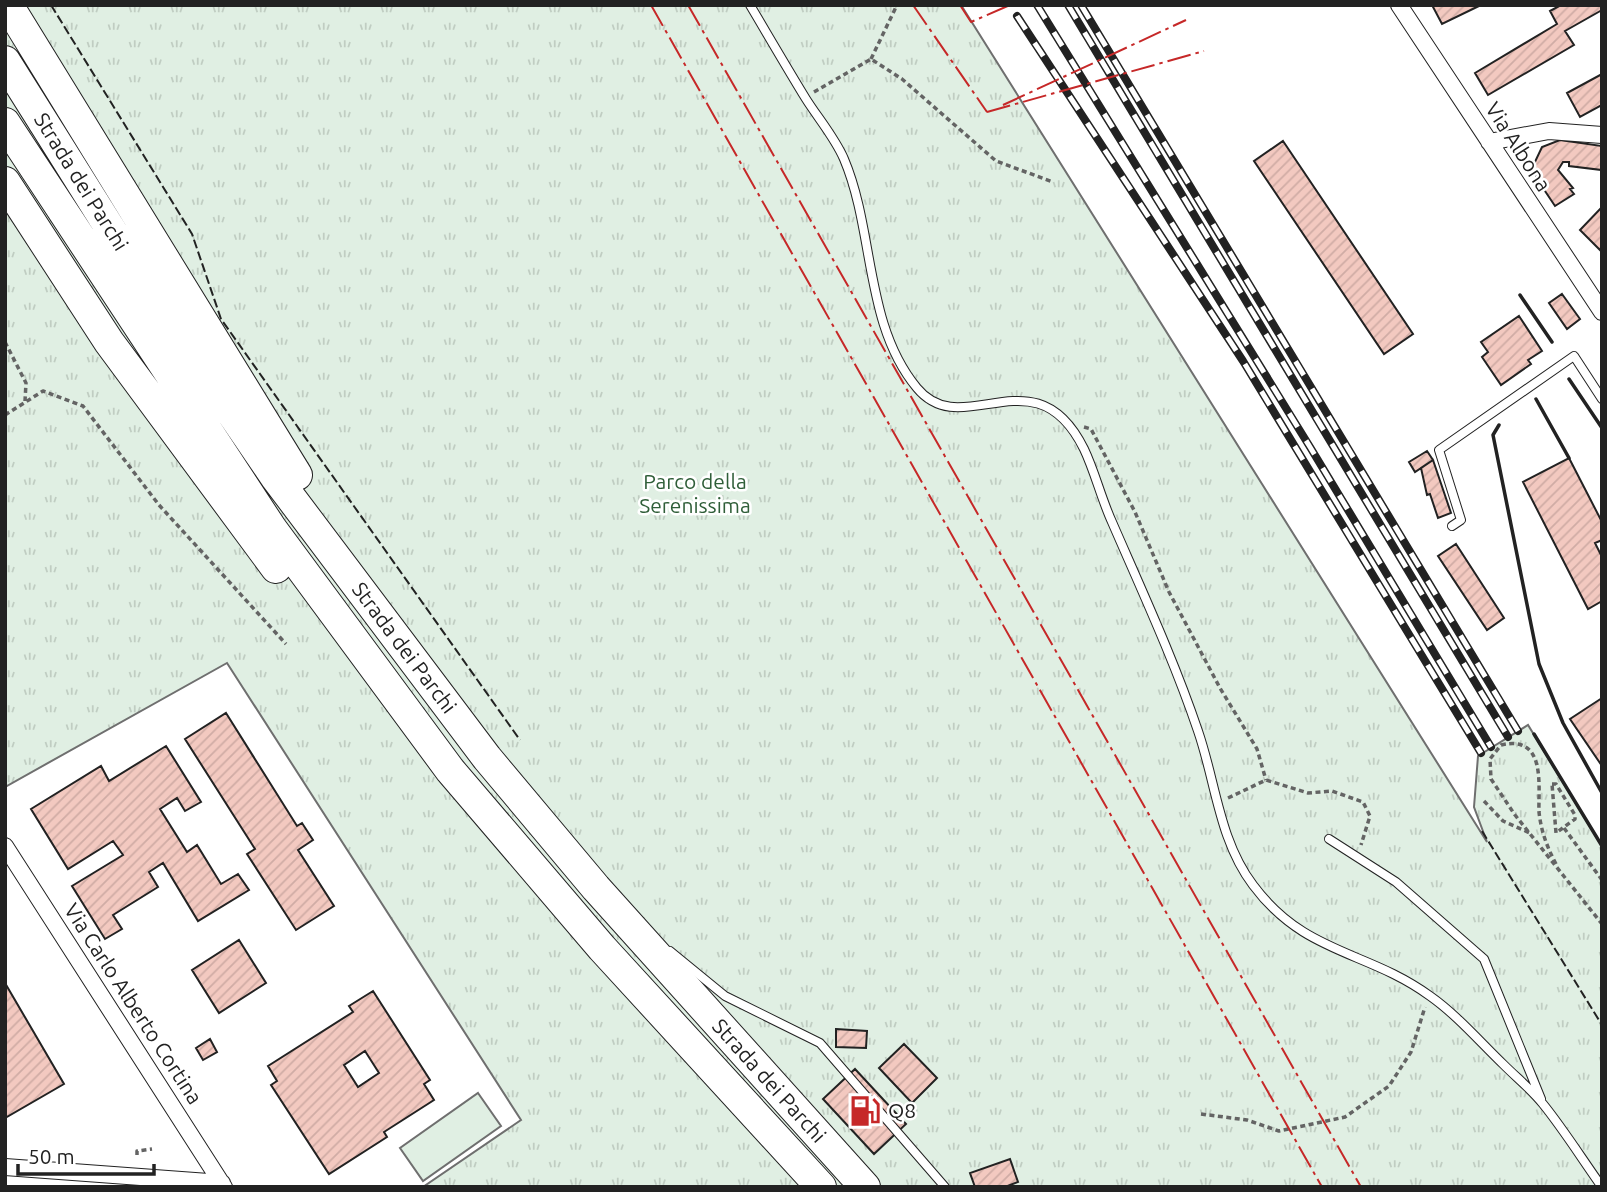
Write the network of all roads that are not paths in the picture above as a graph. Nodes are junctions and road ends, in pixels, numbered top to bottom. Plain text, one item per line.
1 (8, 5) edge
2 (750, 5) edge
3 (1399, 5) edge
4 (13, 73) edge
5 (5, 122) edge
6 (1602, 135) edge
7 (1489, 142) junction
8 (5, 182) edge
9 (1602, 312) edge
10 (1602, 399) edge
11 (1452, 526) dead end
12 (390, 628) junction
13 (450, 770) junction
14 (1329, 839) dead end
15 (5, 846) edge
16 (596, 888) junction
17 (655, 938) dead end
18 (665, 946) dead end
19 (1542, 1102) junction
20 (5, 1167) edge
21 (223, 1185) edge
22 (821, 1187) edge
23 (866, 1187) edge
24 (945, 1187) edge
25 (1602, 1187) edge

1 - 12 highway
2 - 19 lane
3 - 7 street, Via Albona
4 - 12 highway, Strada dei Parchi
5 - 13 highway, Strada dei Parchi
6 - 7 street
7 - 9 street, Via Albona
8 - 13 highway
10 - 11 lane
12 - 16 highway, Strada dei Parchi
13 - 22 highway, Strada dei Parchi
14 - 19 lane
15 - 21 street, Via Carlo Alberto Cortina
16 - 17 lane
16 - 23 highway, Strada dei Parchi
18 - 24 lane
19 - 25 lane
20 - 21 street

